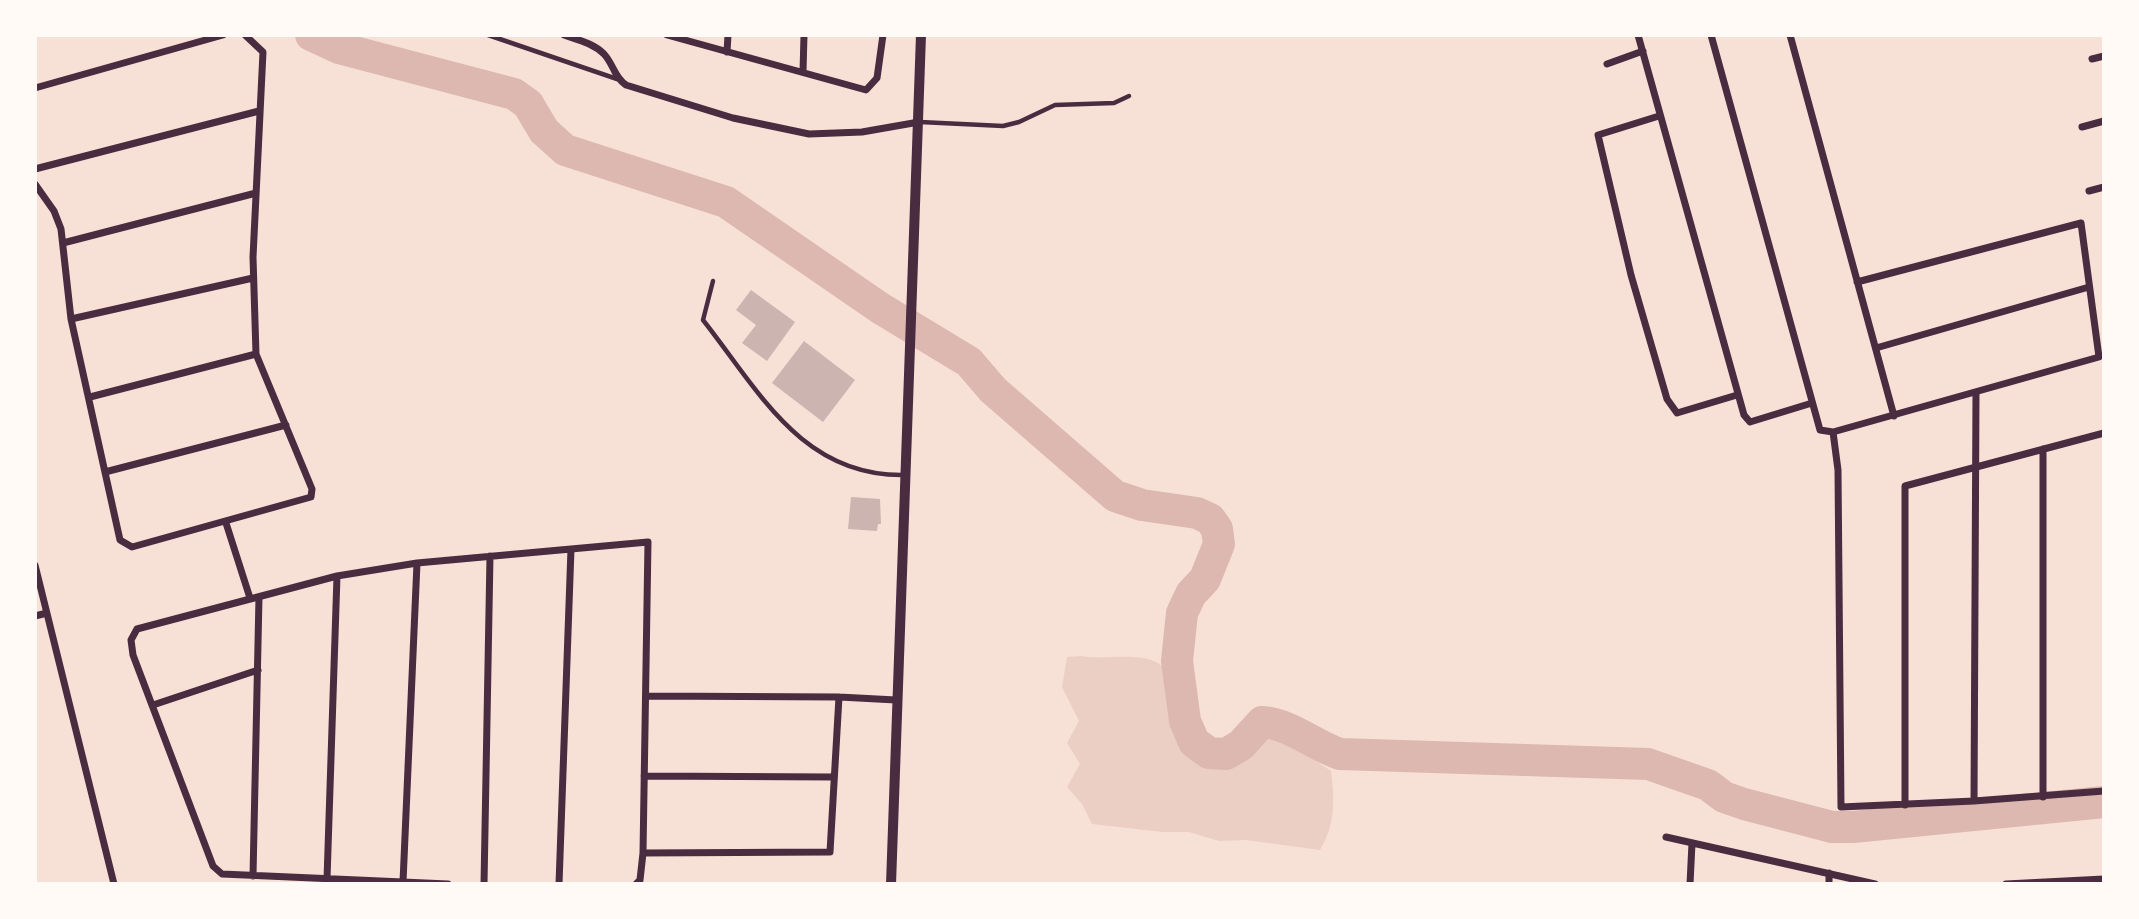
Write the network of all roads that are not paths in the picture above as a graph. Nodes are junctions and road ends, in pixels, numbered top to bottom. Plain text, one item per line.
1 (223, 35) edge
2 (245, 35) edge
3 (488, 35) edge
4 (564, 35) edge
5 (667, 35) edge
6 (728, 35) edge
7 (804, 35) edge
8 (883, 35) edge
9 (921, 35) edge
10 (1638, 35) edge
11 (1711, 35) edge
12 (1790, 35) edge
13 (1643, 51) junction
14 (727, 52) junction
15 (2104, 56) edge
16 (2092, 59) dead end
17 (1607, 64) dead end
18 (803, 72) junction
19 (617, 79) junction
20 (35, 88) edge
21 (1129, 96) dead end
22 (259, 111) junction
23 (1660, 116) junction
24 (2104, 121) edge
25 (919, 122) junction
26 (2082, 127) dead end
27 (35, 169) edge
28 (35, 184) edge
29 (2104, 187) edge
30 (2089, 191) dead end
31 (256, 193) junction
32 (63, 243) junction
33 (253, 278) junction
34 (713, 281) dead end
35 (1857, 282) junction
36 (2090, 287) junction
37 (71, 319) junction
38 (1876, 348) junction
39 (256, 354) junction
40 (1976, 392) junction
41 (1737, 395) junction
42 (90, 397) junction
43 (1812, 403) junction
44 (1894, 416) junction
45 (286, 425) junction
46 (1833, 432) junction
47 (2104, 433) edge
48 (2043, 449) junction
49 (1976, 465) junction
50 (105, 472) junction
51 (906, 475) junction
52 (226, 523) junction
53 (571, 549) junction
54 (490, 556) junction
55 (417, 563) junction
56 (35, 565) edge
57 (337, 576) junction
58 (259, 597) junction
59 (250, 598) junction
60 (47, 613) junction
61 (35, 616) edge
62 (258, 670) junction
63 (646, 696) junction
64 (839, 697) junction
65 (896, 700) junction
66 (153, 705) junction
67 (644, 776) junction
68 (833, 778) junction
69 (2104, 791) edge
70 (2043, 797) junction
71 (1974, 802) junction
72 (1905, 805) junction
73 (1666, 838) dead end
74 (1692, 843) junction
75 (643, 853) junction
76 (1829, 873) junction
77 (253, 876) junction
78 (327, 878) junction
79 (2104, 879) edge
80 (403, 882) edge
81 (114, 884) edge
82 (448, 884) edge
83 (484, 884) edge
84 (559, 884) edge
85 (636, 884) edge
86 (891, 884) edge
87 (1690, 884) edge
88 (1829, 884) edge
89 (1875, 884) edge
90 (2006, 884) edge

1 - 20 street
2 - 22 street
3 - 19 lane
4 - 19 street
5 - 14 street
6 - 14 street
7 - 18 street
8 - 18 street
9 - 25 street
10 - 13 street
11 - 43 street
12 - 35 street
13 - 17 street
13 - 23 street
14 - 18 street
15 - 16 street
19 - 25 street
21 - 25 lane
22 - 27 street
22 - 31 street
23 - 41 street
23 - 41 street
24 - 26 street
25 - 51 street
28 - 32 street
29 - 30 street
31 - 32 street
31 - 33 street
32 - 37 street
33 - 37 street
33 - 39 street
34 - 51 lane
35 - 36 street
35 - 38 street
36 - 38 street
36 - 40 street
37 - 42 street
38 - 44 street
39 - 42 street
39 - 45 street
40 - 44 street
40 - 49 street
41 - 43 street
42 - 50 street
43 - 46 street
44 - 46 street
45 - 50 street
45 - 52 street
46 - 72 street
47 - 48 street
48 - 49 street
48 - 70 street
49 - 71 street
49 - 72 street
50 - 52 street
51 - 65 street
52 - 59 street
53 - 54 street
53 - 63 street
53 - 84 street
54 - 55 street
54 - 83 street
55 - 57 street
55 - 80 street
56 - 60 street
57 - 58 street
57 - 78 street
58 - 59 street
58 - 62 street
59 - 66 street
60 - 61 street
60 - 81 street
62 - 66 street
62 - 77 street
63 - 64 street
63 - 67 street
64 - 65 street
64 - 68 street
65 - 86 street
66 - 77 street
67 - 68 street
67 - 75 street
68 - 75 street
69 - 70 street
70 - 71 street
71 - 72 street
73 - 74 street
74 - 76 street
74 - 87 street
75 - 85 street
76 - 88 street
76 - 89 street
77 - 78 street
78 - 80 street
79 - 90 street
80 - 82 street

